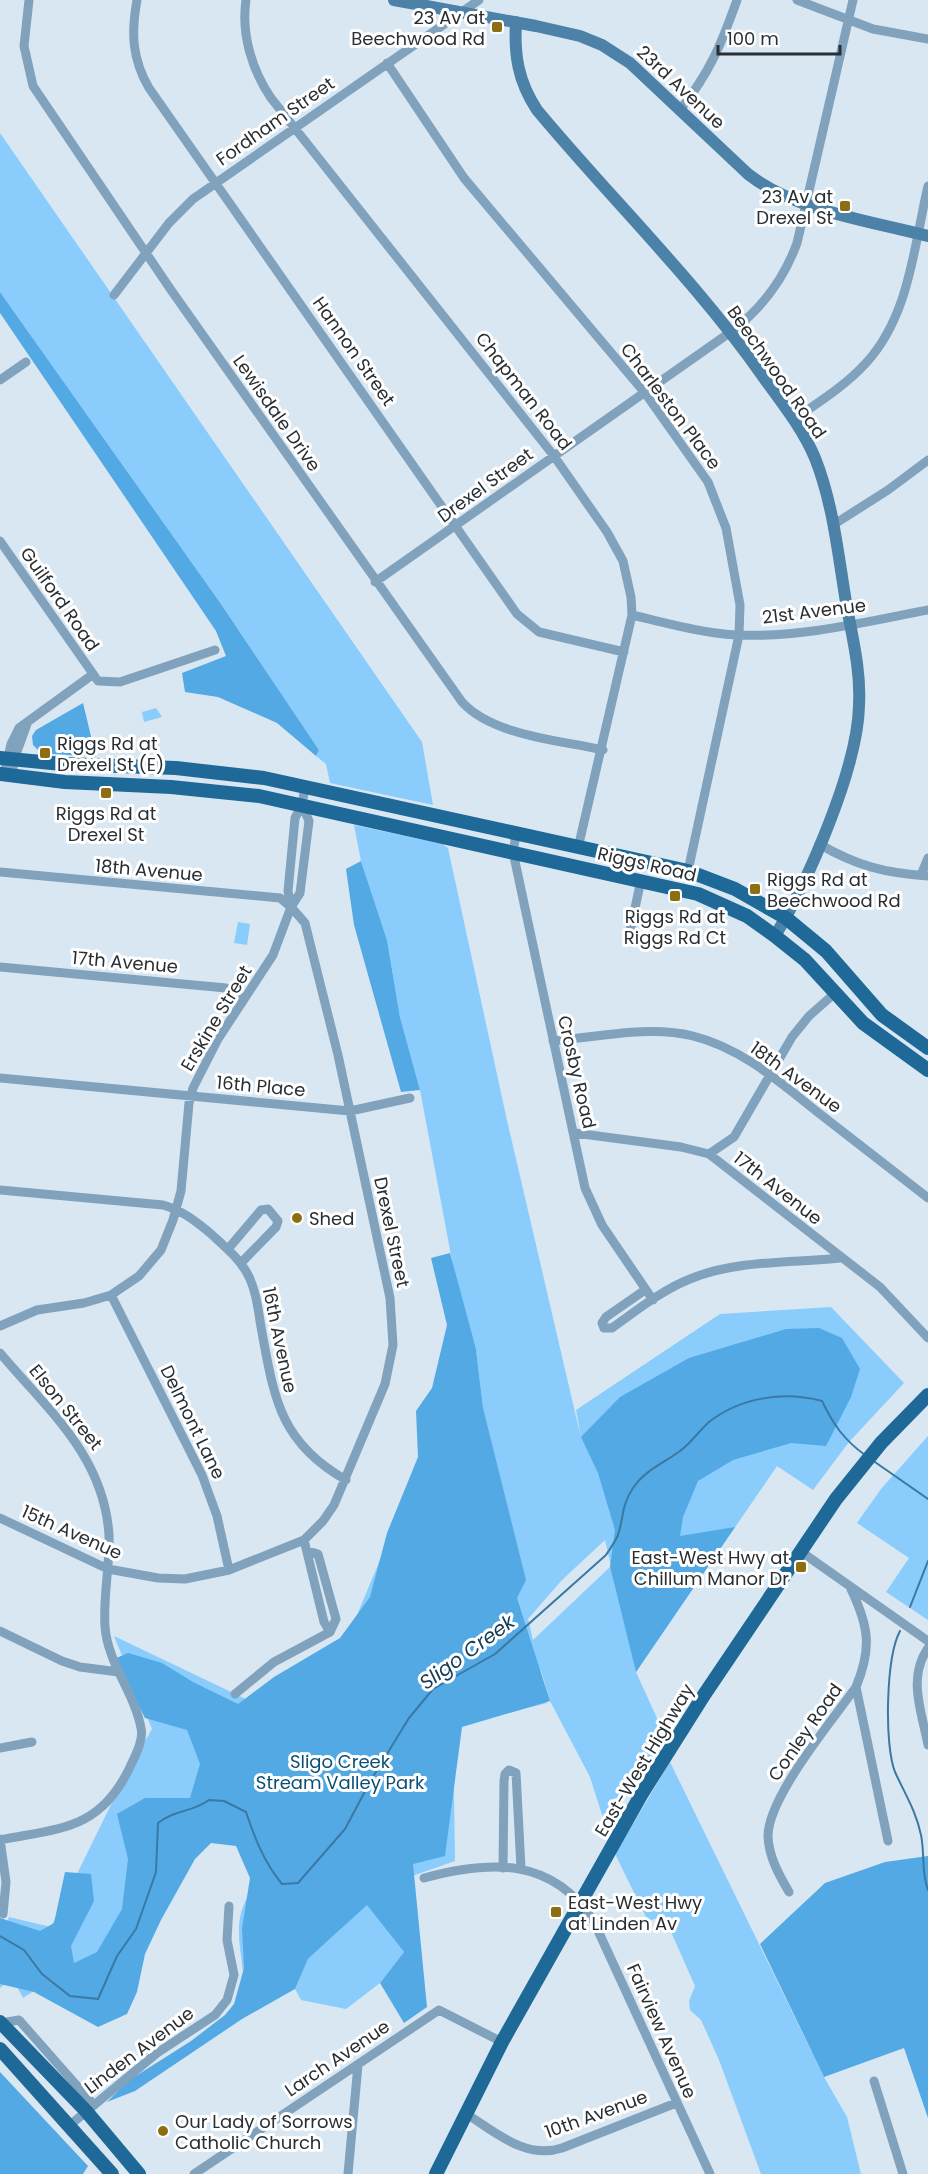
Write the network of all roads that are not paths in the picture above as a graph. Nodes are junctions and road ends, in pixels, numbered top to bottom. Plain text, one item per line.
1 (29, 0) edge
2 (137, 0) edge
3 (246, 0) edge
4 (394, 0) edge
5 (479, 0) edge
6 (737, 0) edge
7 (797, 0) edge
8 (853, 0) edge
9 (460, 12) junction
10 (848, 18) junction
11 (516, 22) junction
12 (928, 39) edge
13 (387, 63) junction
14 (680, 110) junction
15 (295, 128) junction
16 (216, 183) junction
17 (928, 186) edge
18 (807, 204) junction
19 (923, 235) edge
20 (146, 254) junction
21 (114, 294) dead end
22 (732, 332) junction
23 (26, 362) dead end
24 (0, 380) edge
25 (645, 393) junction
26 (793, 420) junction
27 (554, 456) junction
28 (928, 460) edge
29 (832, 525) junction
30 (456, 527) junction
31 (0, 541) edge
32 (375, 582) junction
33 (928, 610) edge
34 (632, 615) junction
35 (850, 625) junction
36 (739, 635) junction
37 (215, 650) dead end
38 (624, 652) junction
39 (92, 675) junction
40 (603, 750) junction
41 (7, 759) edge
42 (5, 775) edge
43 (305, 787) junction
44 (302, 805) junction
45 (516, 835) junction
46 (819, 843) junction
47 (578, 848) junction
48 (513, 852) junction
49 (928, 858) edge
50 (688, 871) junction
51 (0, 872) edge
52 (925, 876) edge
53 (641, 880) junction
54 (291, 907) junction
55 (786, 918) junction
56 (629, 936) dead end
57 (775, 936) junction
58 (0, 967) edge
59 (835, 993) junction
60 (243, 999) junction
61 (553, 1041) junction
62 (928, 1048) edge
63 (928, 1070) edge
64 (770, 1075) junction
65 (0, 1078) edge
66 (190, 1096) junction
67 (410, 1098) dead end
68 (350, 1111) junction
69 (575, 1133) junction
70 (709, 1155) junction
71 (0, 1190) edge
72 (928, 1198) edge
73 (177, 1209) junction
74 (228, 1249) junction
75 (840, 1258) junction
76 (241, 1263) junction
77 (645, 1290) junction
78 (111, 1295) junction
79 (653, 1300) junction
80 (0, 1326) edge
81 (928, 1338) edge
82 (0, 1353) edge
83 (928, 1395) edge
84 (346, 1480) junction
85 (0, 1518) edge
86 (304, 1540) junction
87 (800, 1551) junction
88 (108, 1569) junction
89 (229, 1570) junction
90 (851, 1589) junction
91 (0, 1631) edge
92 (928, 1641) edge
93 (928, 1648) edge
94 (119, 1672) junction
95 (856, 1687) junction
96 (234, 1694) dead end
97 (32, 1742) dead end
98 (928, 1745) edge
99 (0, 1748) edge
100 (0, 1840) edge
101 (888, 1841) dead end
102 (502, 1868) junction
103 (521, 1868) junction
104 (424, 1878) dead end
105 (789, 1892) dead end
106 (580, 1904) junction
107 (230, 1906) dead end
108 (3, 1914) dead end
109 (1, 2022) edge
110 (502, 2042) junction
111 (0, 2049) edge
112 (358, 2064) junction
113 (874, 2081) dead end
114 (676, 2103) junction
115 (89, 2108) junction
116 (465, 2113) junction
117 (70, 2125) junction
118 (110, 2173) edge
119 (139, 2174) edge
120 (194, 2174) edge
121 (348, 2174) edge
122 (436, 2174) edge
123 (710, 2174) edge
124 (903, 2174) edge

1 - 20 street, Lewisdale Drive
2 - 16 street, Hannon Street
3 - 15 street, Chapman Road
4 - 9 street, 23rd Avenue
5 - 9 street, Fordham Street
6 - 14 street
7 - 10 street
8 - 10 street, Drexel Street
9 - 11 street, 23rd Avenue
9 - 13 street, Fordham Street
10 - 12 street
10 - 18 street, Drexel Street
11 - 14 street, 23rd Avenue
11 - 22 street, Beechwood Road
13 - 15 street, Fordham Street
13 - 25 street, Charleston Place
14 - 18 street, 23rd Avenue
15 - 16 street, Fordham Street
15 - 27 street, Chapman Road
16 - 20 street, Fordham Street
16 - 30 street, Hannon Street
17 - 19 street
18 - 19 street, 23rd Avenue
18 - 22 street, Drexel Street
19 - 26 street
20 - 21 street, Fordham Street
20 - 32 street, Lewisdale Drive
22 - 25 street, Drexel Street
22 - 26 street, Beechwood Road
23 - 24 street
25 - 27 street, Drexel Street
25 - 36 street, Charleston Place
26 - 29 street, Beechwood Road
27 - 30 street, Drexel Street
27 - 34 street, Chapman Road
28 - 29 street
29 - 35 street, Beechwood Road
30 - 32 street, Drexel Street
30 - 38 street, Hannon Street
31 - 39 street, Guilford Road
32 - 40 street, Lewisdale Drive
33 - 35 street, 21st Avenue
34 - 36 street, 21st Avenue
34 - 38 street, Chapman Road
35 - 36 street, 21st Avenue
35 - 46 street, Beechwood Road
36 - 50 street, Charleston Place
37 - 39 street
38 - 40 street, Chapman Road
39 - 41 street
40 - 47 street, Chapman Road
41 - 42 street
41 - 43 main road, Riggs Road
42 - 44 main road, Riggs Road
43 - 44 street
43 - 45 main road, Riggs Road
44 - 48 main road, Riggs Road
44 - 54 street
45 - 47 main road, Riggs Road
45 - 48 street, Crosby Road
46 - 52 street
46 - 55 street, Beechwood Road
47 - 50 main road, Riggs Road
48 - 53 main road, Riggs Road
48 - 61 street, Crosby Road
49 - 52 street
50 - 55 main road, Riggs Road
51 - 54 street, 18th Avenue
53 - 56 street
53 - 57 main road, Riggs Road
54 - 60 street, Erskine Street
54 - 68 street, Drexel Street
55 - 57 street, Beechwood Road
55 - 62 main road, Riggs Road
57 - 59 main road, Riggs Road
58 - 60 street, 17th Avenue
59 - 63 main road, Riggs Road
59 - 64 street
60 - 66 street, Erskine Street
61 - 64 street, 18th Avenue
61 - 69 street, Crosby Road
64 - 70 street
64 - 72 street, 18th Avenue
65 - 66 street, 16th Place
66 - 68 street, 16th Place
66 - 73 street, Erskine Street
67 - 68 street, 16th Place
68 - 84 street, Drexel Street
69 - 70 street, 17th Avenue
69 - 77 street, Crosby Road
70 - 75 street, 17th Avenue
71 - 73 street, 16th Avenue
73 - 74 street, 16th Avenue
73 - 78 street, Erskine Street
74 - 76 street, 16th Avenue
74 - 76 street
75 - 79 street
75 - 81 street, 17th Avenue
76 - 84 street, 16th Avenue
77 - 79 street, Crosby Road
77 - 79 street
78 - 80 street, Erskine Street
78 - 89 street, Delmont Lane
82 - 88 street, Elson Street
83 - 87 main road, East-West Highway
84 - 86 street, Drexel Street
85 - 88 street, 15th Avenue
86 - 89 street, 15th Avenue
86 - 96 street
87 - 90 street
87 - 106 main road, East-West Highway
88 - 89 street, 15th Avenue
88 - 94 street, Elson Street
90 - 92 street
90 - 95 street, Conley Road
91 - 94 street
93 - 98 street
94 - 100 street, Elson Street
95 - 101 street
95 - 105 street, Conley Road
97 - 99 street
100 - 108 street
102 - 103 street
102 - 103 street
102 - 104 street
103 - 106 street
106 - 110 main road, East-West Highway
106 - 114 street, Fairview Avenue
107 - 115 street, Linden Avenue
109 - 115 main road
110 - 112 street, Larch Avenue
110 - 116 main road, East-West Highway
111 - 117 main road
112 - 120 street, Larch Avenue
112 - 121 street
113 - 124 street
114 - 116 street, 10th Avenue
114 - 123 street, Fairview Avenue
115 - 117 street, Linden Avenue
115 - 119 main road
116 - 122 main road, East-West Highway
117 - 118 main road

